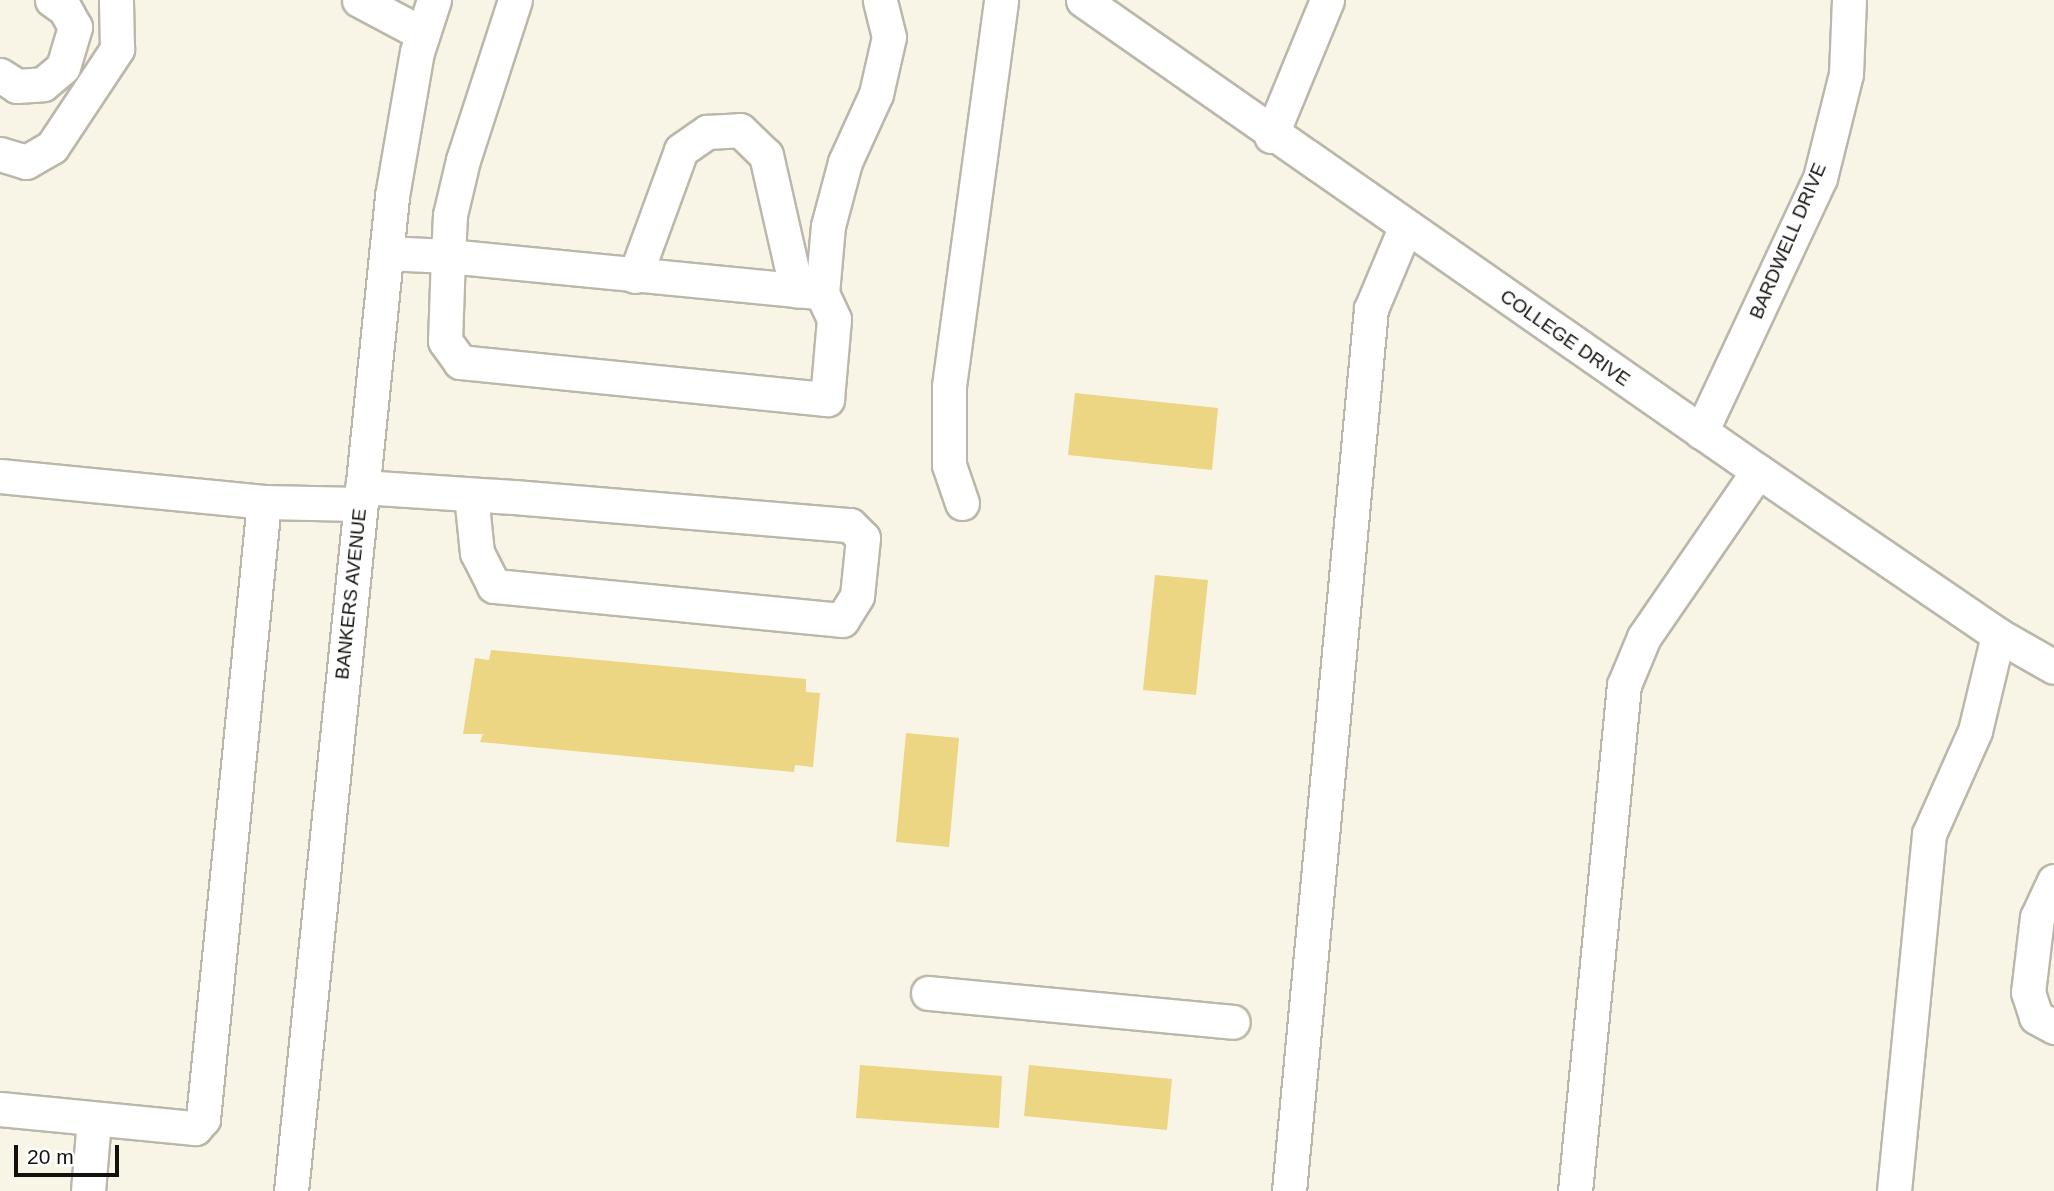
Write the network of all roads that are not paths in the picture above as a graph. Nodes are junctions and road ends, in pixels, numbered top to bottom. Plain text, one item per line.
1 (52, 0) edge
2 (116, 0) edge
3 (359, 0) edge
4 (434, 0) edge
5 (515, 0) edge
6 (880, 0) edge
7 (1000, 0) edge
8 (1083, 0) edge
9 (1327, 0) edge
10 (1849, 0) edge
11 (423, 34) junction
12 (0, 75) edge
13 (1271, 136) junction
14 (0, 154) edge
15 (1405, 228) junction
16 (386, 253) junction
17 (448, 256) junction
18 (635, 276) junction
19 (810, 292) junction
20 (1701, 432) junction
21 (1758, 471) junction
22 (0, 475) edge
23 (471, 495) junction
24 (361, 496) junction
25 (264, 502) junction
26 (962, 502) dead end
27 (1998, 635) junction
28 (2054, 667) edge
29 (2054, 881) edge
30 (2045, 936) edge
31 (928, 993) dead end
32 (1233, 1022) dead end
33 (2054, 1027) edge
34 (0, 1110) edge
35 (94, 1118) junction
36 (88, 1191) edge
37 (290, 1191) edge
38 (1289, 1191) edge
39 (1575, 1191) edge
40 (1894, 1191) edge

1 - 12 street
2 - 14 street
3 - 11 street
4 - 11 street, BANKERS AVENUE
5 - 17 street
6 - 19 street
7 - 26 street
8 - 13 street, COLLEGE DRIVE
9 - 13 street
10 - 20 street, BARDWELL DRIVE
11 - 16 street, BANKERS AVENUE
13 - 15 street, COLLEGE DRIVE
15 - 20 street, COLLEGE DRIVE
15 - 38 street
16 - 17 street
16 - 24 street, BANKERS AVENUE
17 - 18 street
17 - 19 street
18 - 19 street
18 - 19 street
20 - 21 street, COLLEGE DRIVE
21 - 27 street, COLLEGE DRIVE
21 - 39 street
22 - 25 street
23 - 23 street
23 - 24 street
24 - 25 street
24 - 37 street, BANKERS AVENUE
25 - 35 street
27 - 28 street, COLLEGE DRIVE
27 - 40 street
29 - 30 street
30 - 33 street
31 - 32 street
34 - 35 street
35 - 36 street

